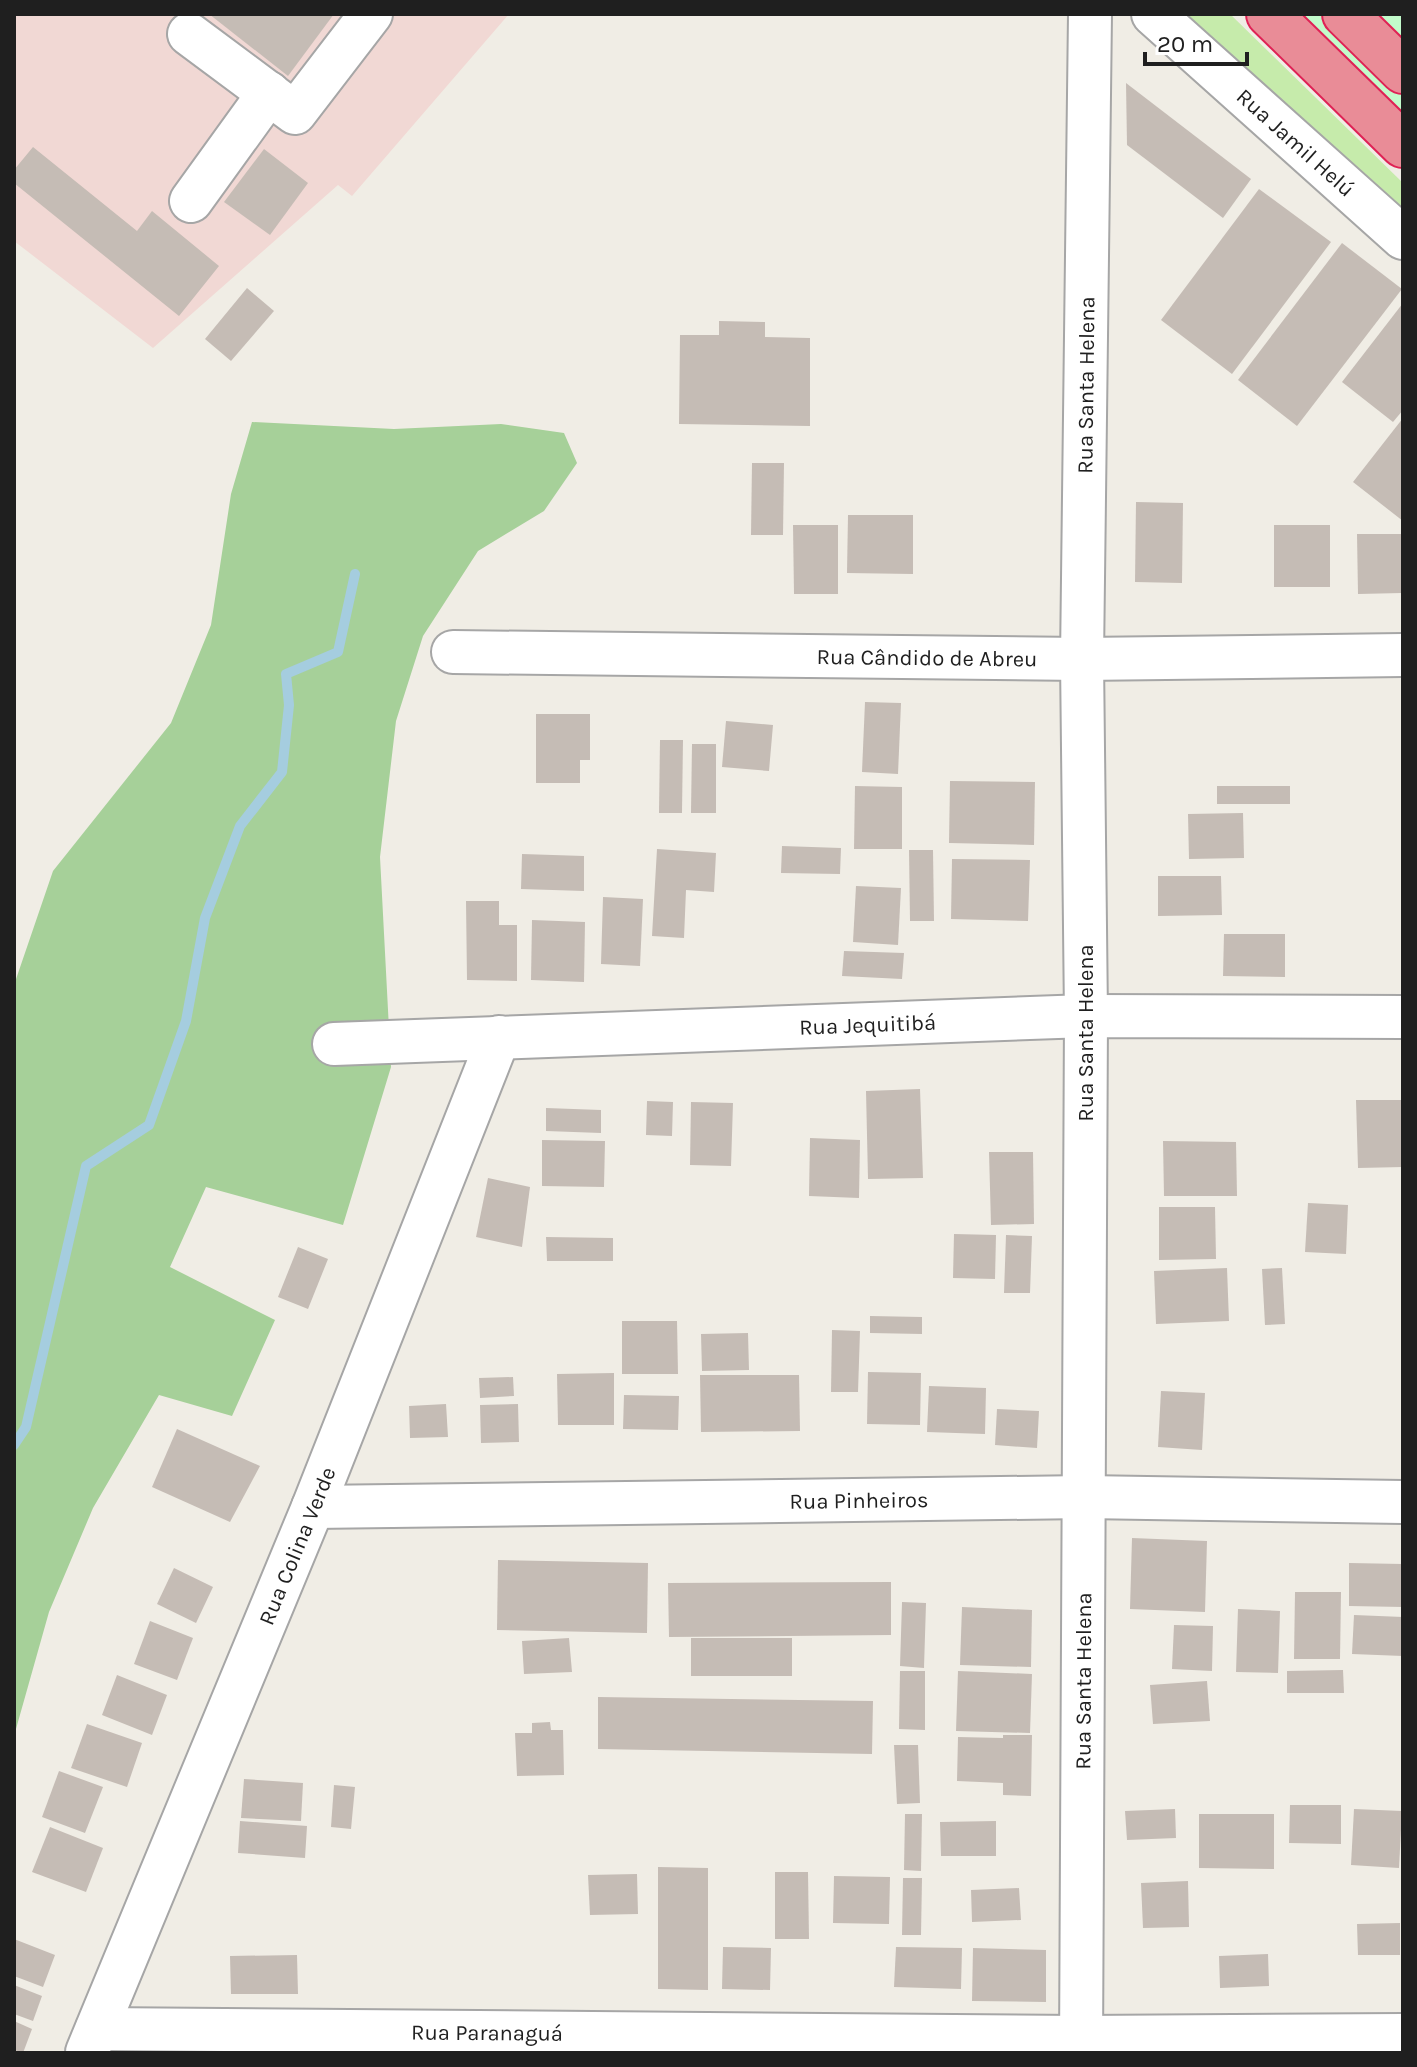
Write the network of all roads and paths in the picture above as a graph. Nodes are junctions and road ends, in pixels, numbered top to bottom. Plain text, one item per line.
1 (371, 14) edge
2 (1090, 14) edge
3 (1153, 14) edge
4 (1269, 14) edge
5 (1345, 14) edge
6 (189, 34) dead end
7 (1403, 71) edge
8 (269, 93) junction
9 (1403, 145) edge
10 (191, 201) dead end
11 (1403, 238) edge
12 (453, 652) dead end
13 (1403, 655) edge
14 (1082, 659) junction
15 (1086, 1016) junction
16 (1403, 1017) edge
17 (499, 1037) junction
18 (334, 1044) dead end
19 (1085, 1497) junction
20 (1403, 1502) edge
21 (313, 1507) junction
22 (1403, 2035) edge
23 (92, 2041) edge
24 (1081, 2045) edge

1 - 8 street
2 - 14 street, Rua Santa Helena
3 - 11 street, Rua Jamil Helú
4 - 9 highway
5 - 7 highway
6 - 8 street
8 - 10 street
12 - 14 street, Rua Cândido de Abreu
13 - 14 street, Rua Cândido de Abreu
14 - 15 street, Rua Santa Helena
15 - 16 street, Rua Jequitibá
15 - 17 street, Rua Jequitibá
15 - 19 street, Rua Santa Helena
17 - 18 street, Rua Jequitibá
17 - 21 street, Rua Colina Verde
19 - 20 street, Rua Pinheiros
19 - 21 street, Rua Pinheiros
19 - 24 street, Rua Santa Helena
21 - 23 street, Rua Colina Verde
22 - 24 street, Rua Paranaguá
23 - 24 street, Rua Paranaguá

